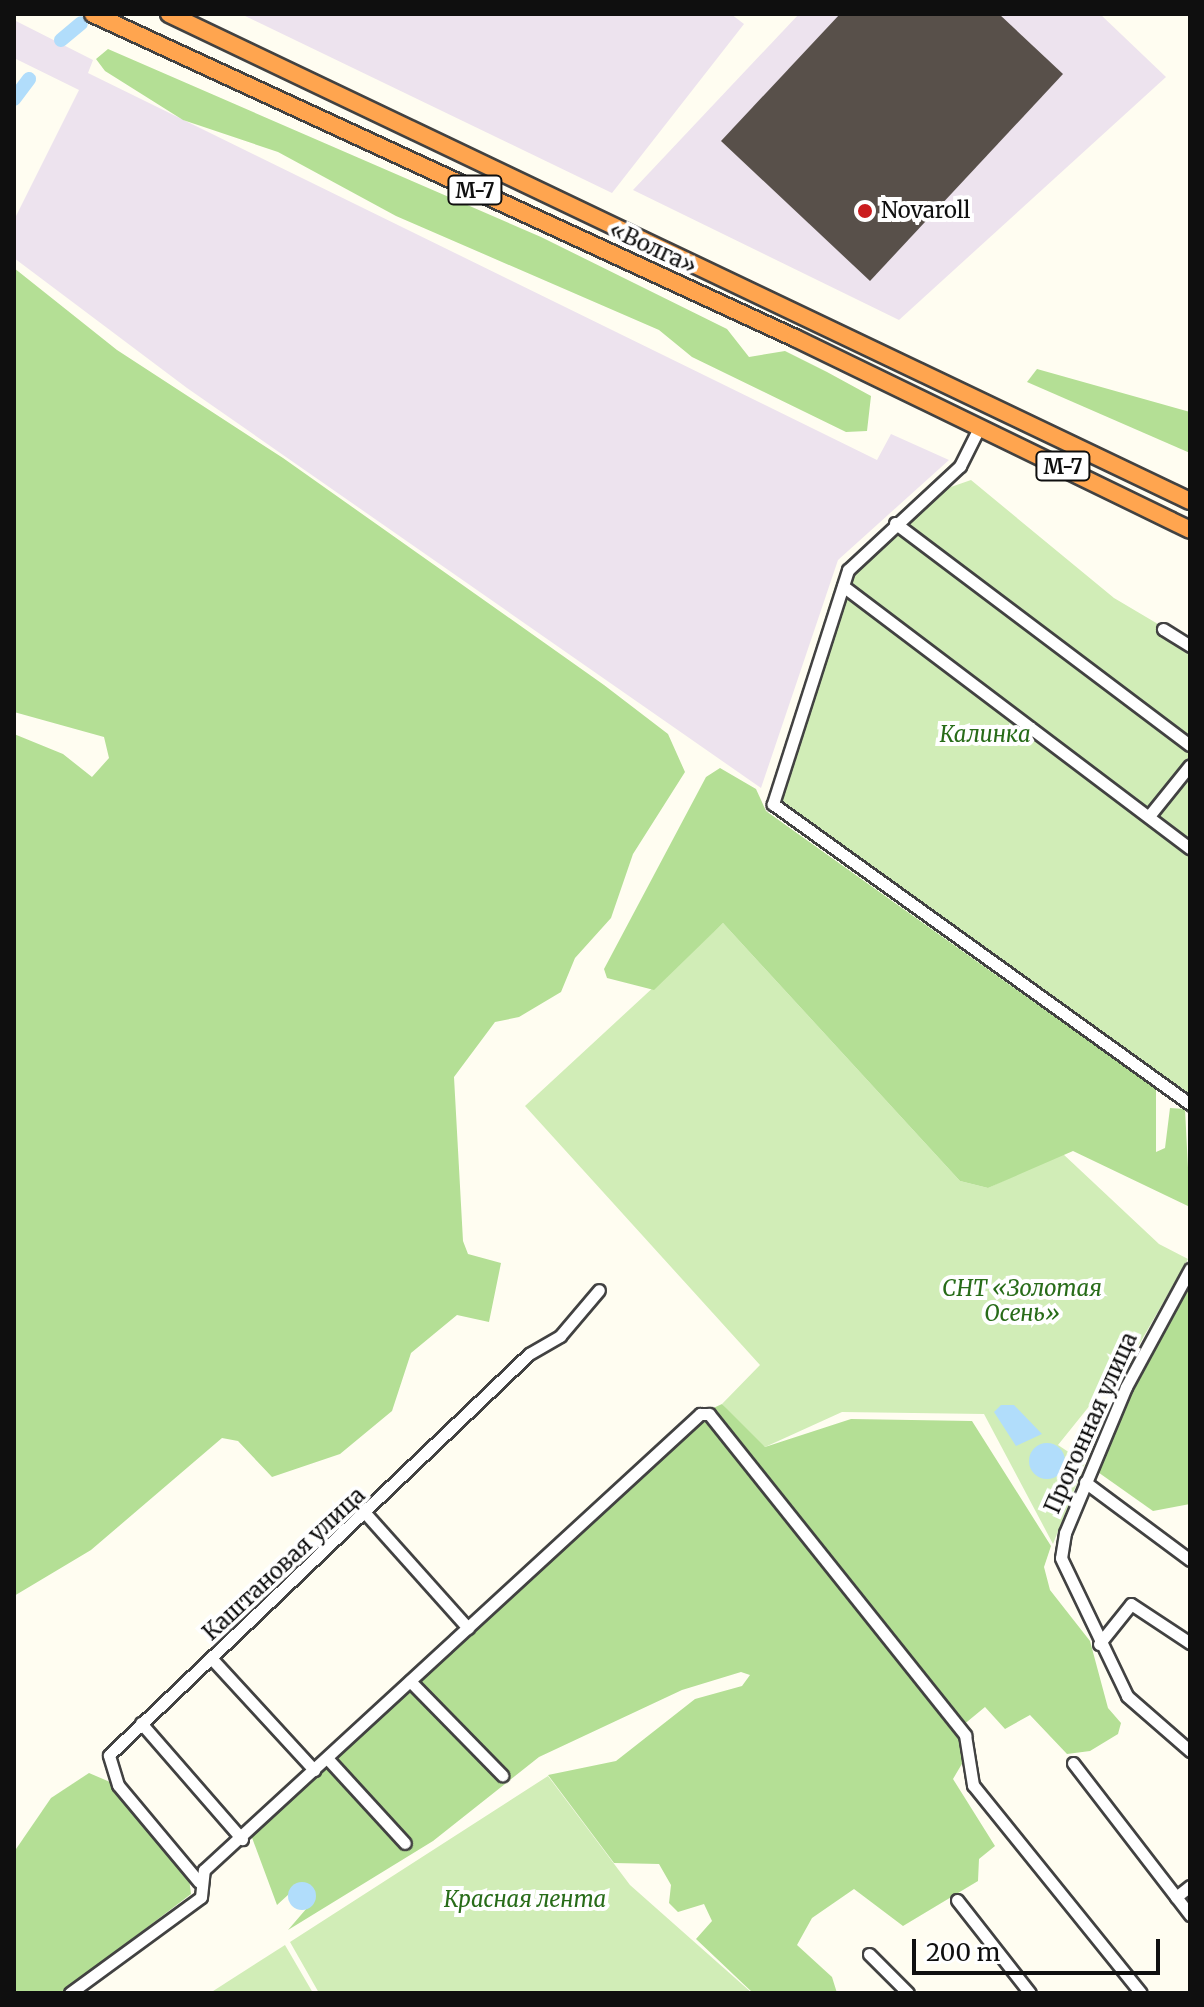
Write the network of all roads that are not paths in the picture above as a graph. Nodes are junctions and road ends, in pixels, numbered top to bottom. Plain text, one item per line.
1 (93, 14) edge
2 (169, 14) edge
3 (980, 426) junction
4 (1190, 501) edge
5 (895, 523) junction
6 (1190, 530) edge
7 (843, 586) junction
8 (1163, 629) dead end
9 (1190, 646) edge
10 (1190, 745) edge
11 (1190, 765) edge
12 (1149, 816) junction
13 (1190, 848) edge
14 (1190, 1104) edge
15 (1190, 1269) edge
16 (599, 1290) dead end
17 (1085, 1482) junction
18 (366, 1514) junction
19 (1190, 1560) edge
20 (468, 1628) junction
21 (1190, 1643) edge
22 (1099, 1644) junction
23 (212, 1659) junction
24 (410, 1681) junction
25 (141, 1723) junction
26 (1190, 1751) edge
27 (327, 1758) junction
28 (1073, 1763) dead end
29 (314, 1770) junction
30 (502, 1775) dead end
31 (242, 1839) junction
32 (405, 1843) dead end
33 (199, 1882) junction
34 (1190, 1886) edge
35 (1176, 1897) junction
36 (957, 1900) dead end
37 (1190, 1915) edge
38 (869, 1954) dead end
39 (70, 1993) edge
40 (908, 1993) edge
41 (1030, 1993) edge
42 (1141, 1993) edge

1 - 3 highway, «Волга» / М-7
2 - 4 highway, «Волга» / М-7
3 - 5 street
3 - 6 highway, «Волга» / М-7
5 - 7 street
5 - 10 street
7 - 12 street
7 - 14 street
8 - 9 street
11 - 12 street
12 - 13 street
15 - 17 street, Прогонная улица
16 - 18 street, Каштановая улица
17 - 19 street
17 - 22 street, Прогонная улица
18 - 20 street
18 - 23 street, Каштановая улица
20 - 24 street
20 - 42 street
21 - 22 street
22 - 26 street, Прогонная улица
23 - 25 street, Каштановая улица
23 - 29 street
24 - 27 street
24 - 30 street
25 - 31 street
25 - 33 street, Каштановая улица
27 - 29 street
27 - 32 street
28 - 35 street
29 - 31 street
31 - 33 street
33 - 39 street
34 - 35 street
35 - 37 street
36 - 41 street
38 - 40 street

